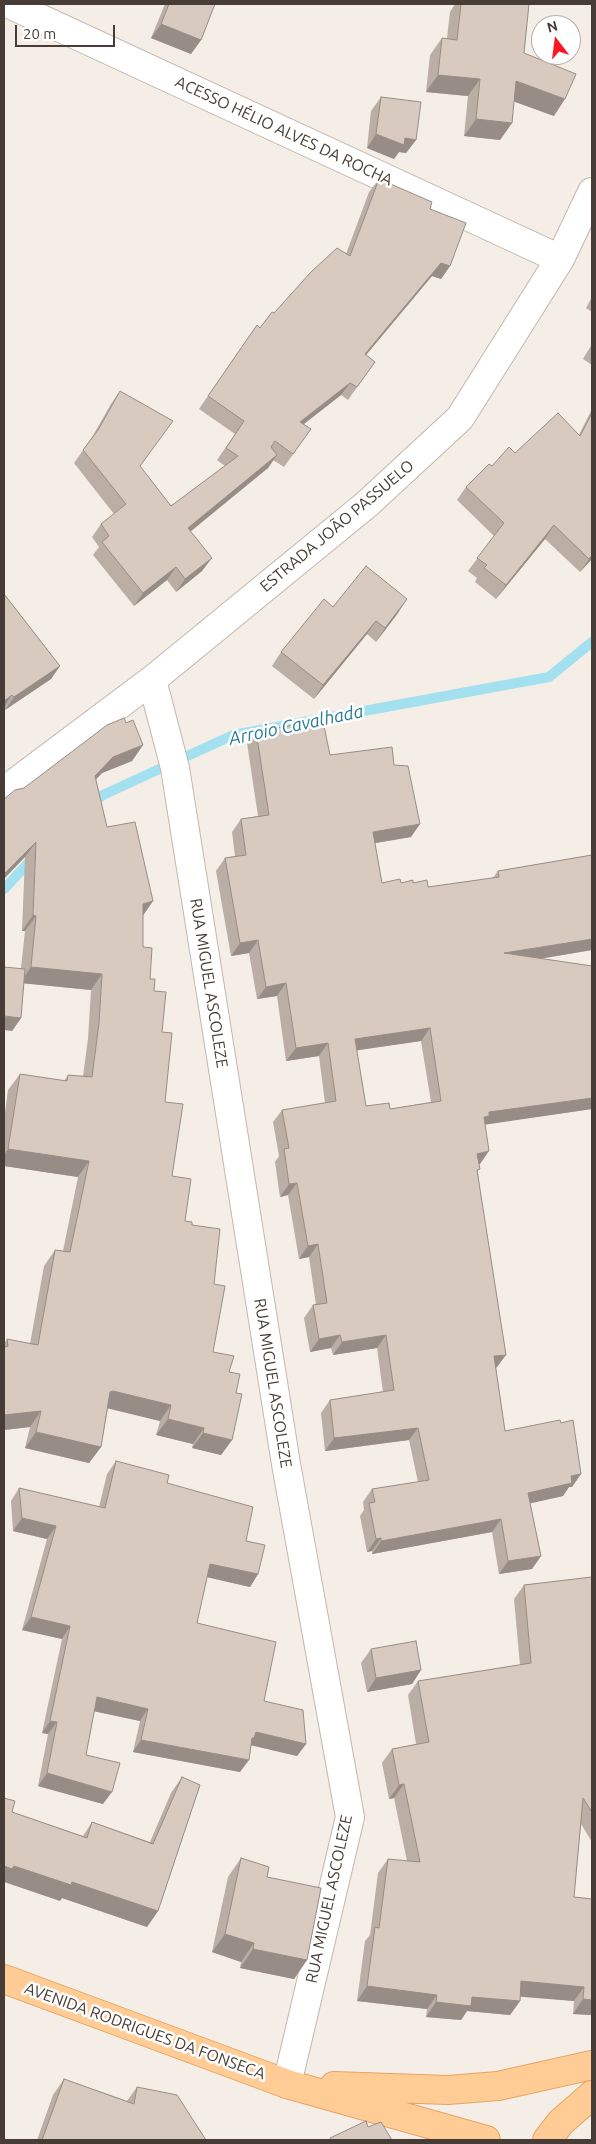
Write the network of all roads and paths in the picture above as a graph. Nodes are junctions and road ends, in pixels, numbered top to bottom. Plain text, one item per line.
1 (9, 4) edge
2 (592, 192) edge
3 (560, 259) junction
4 (152, 680) junction
5 (4, 791) edge
6 (4, 1980) edge
7 (592, 2066) edge
8 (287, 2084) junction
9 (592, 2095) edge
10 (486, 2140) edge
11 (547, 2140) edge

1 - 3 street, ACESSO HÉLIO ALVES DA ROCHA
2 - 3 street, ESTRADA JOÃO PASSUELO
3 - 4 street, ESTRADA JOÃO PASSUELO
4 - 5 street, ESTRADA JOÃO PASSUELO
4 - 8 street, RUA MIGUEL ASCOLEZE
6 - 8 main road, AVENIDA RODRIGUES DA FONSECA
7 - 8 main road, AVENIDA RODRIGUES DA FONSECA
8 - 10 main road, AVENIDA RODRIGUES DA FONSECA
9 - 11 main road

